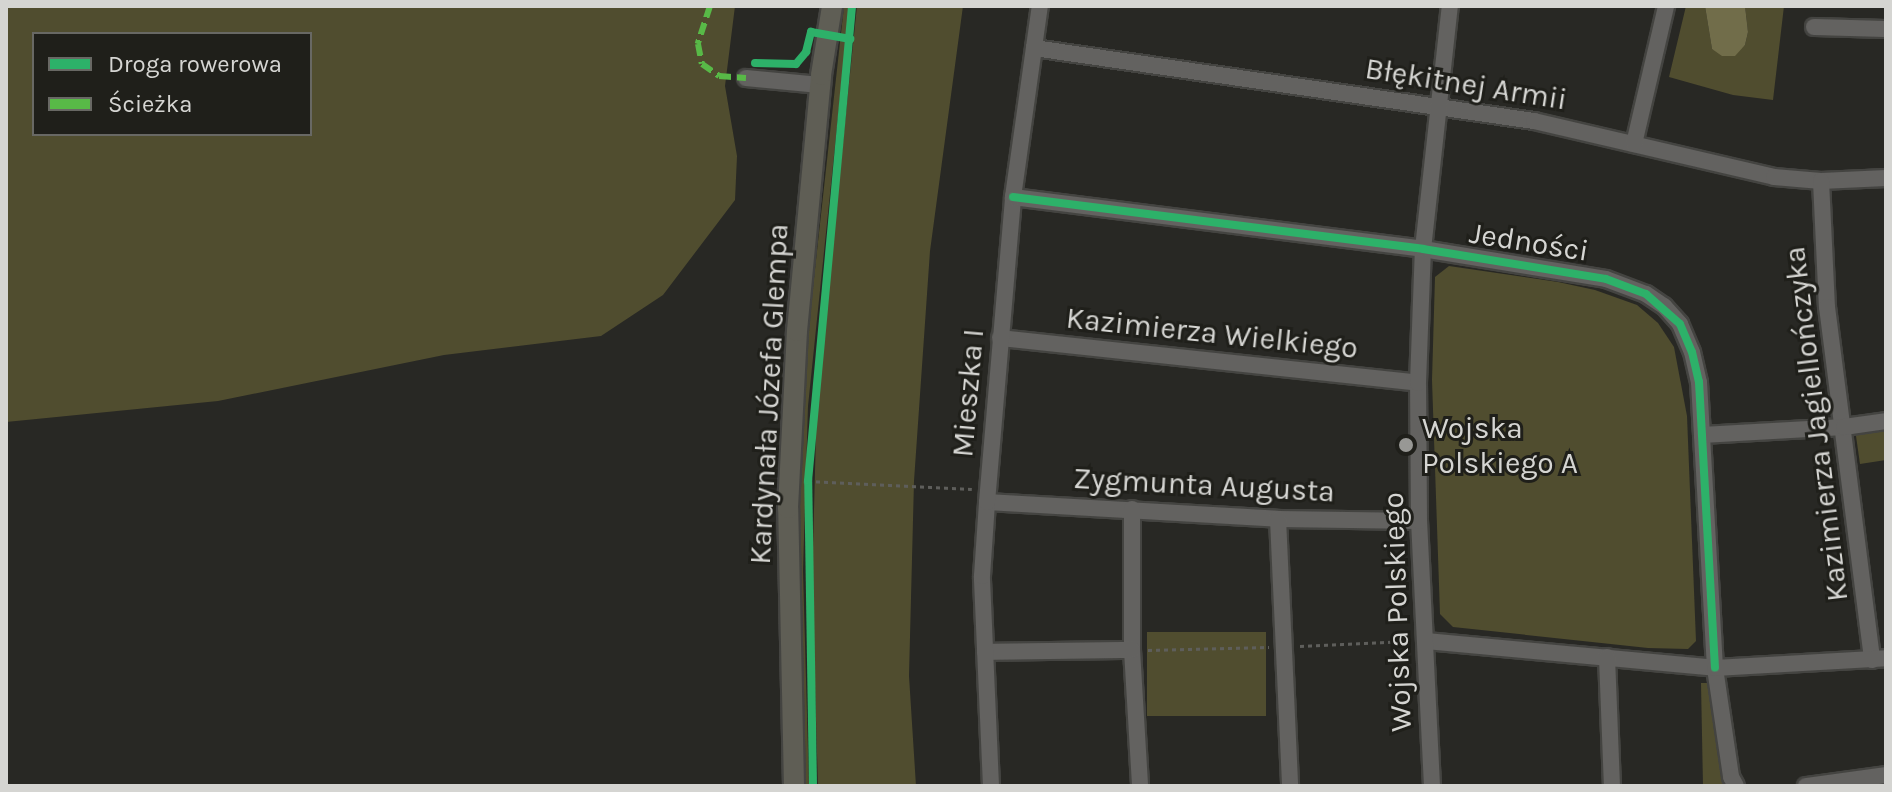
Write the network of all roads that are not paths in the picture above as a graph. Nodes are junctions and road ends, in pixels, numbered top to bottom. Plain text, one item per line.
1 (832, 6) edge
2 (1040, 6) edge
3 (1450, 6) edge
4 (1666, 6) edge
5 (1814, 27) dead end
6 (1886, 29) edge
7 (1034, 48) junction
8 (746, 78) dead end
9 (820, 85) junction
10 (1438, 108) junction
11 (1634, 144) junction
12 (1886, 178) edge
13 (1821, 181) junction
14 (1013, 197) junction
15 (1423, 249) junction
16 (1000, 338) junction
17 (1418, 383) junction
18 (1886, 421) edge
19 (1844, 427) junction
20 (1702, 435) junction
21 (987, 496) junction
22 (1132, 509) junction
23 (1278, 519) junction
24 (1419, 521) junction
25 (1426, 641) junction
26 (1132, 650) junction
27 (985, 652) junction
28 (1607, 657) junction
29 (1879, 659) edge
30 (1715, 668) junction
31 (1886, 775) edge
32 (794, 786) edge
33 (991, 786) edge
34 (1140, 786) edge
35 (1290, 786) edge
36 (1432, 786) edge
37 (1612, 786) edge
38 (1736, 786) edge
39 (1806, 786) edge

1 - 9 main road, Kardynała Józefa Glempa
2 - 7 street, Mieszka I
3 - 10 street, Wojska Polskiego
4 - 11 street
5 - 6 street
7 - 10 street, Błękitnej Armii
7 - 14 street, Mieszka I
8 - 9 street
9 - 32 main road, Kardynała Józefa Glempa
10 - 11 street, Błękitnej Armii
10 - 15 street, Wojska Polskiego
11 - 13 street, Błękitnej Armii
12 - 13 street, Błękitnej Armii
13 - 19 street, Kazimierza Jagiellończyka
14 - 15 street, Jedności
14 - 16 street, Mieszka I
15 - 17 street, Wojska Polskiego
15 - 20 street, Jedności
16 - 17 street, Kazimierza Wielkiego
16 - 21 street, Mieszka I
17 - 24 street, Wojska Polskiego
18 - 19 street
19 - 20 street
19 - 29 street, Kazimierza Jagiellończyka
20 - 30 street, Jedności
21 - 22 street, Zygmunta Augusta
21 - 27 street, Mieszka I
22 - 23 street, Zygmunta Augusta
22 - 26 street
23 - 24 street, Zygmunta Augusta
23 - 35 street
24 - 25 street, Wojska Polskiego
25 - 28 street
25 - 36 street, Wojska Polskiego
26 - 27 street
26 - 34 street
27 - 33 street, Mieszka I
28 - 30 street
28 - 37 street
29 - 30 street
30 - 38 street, Jedności
31 - 39 street

